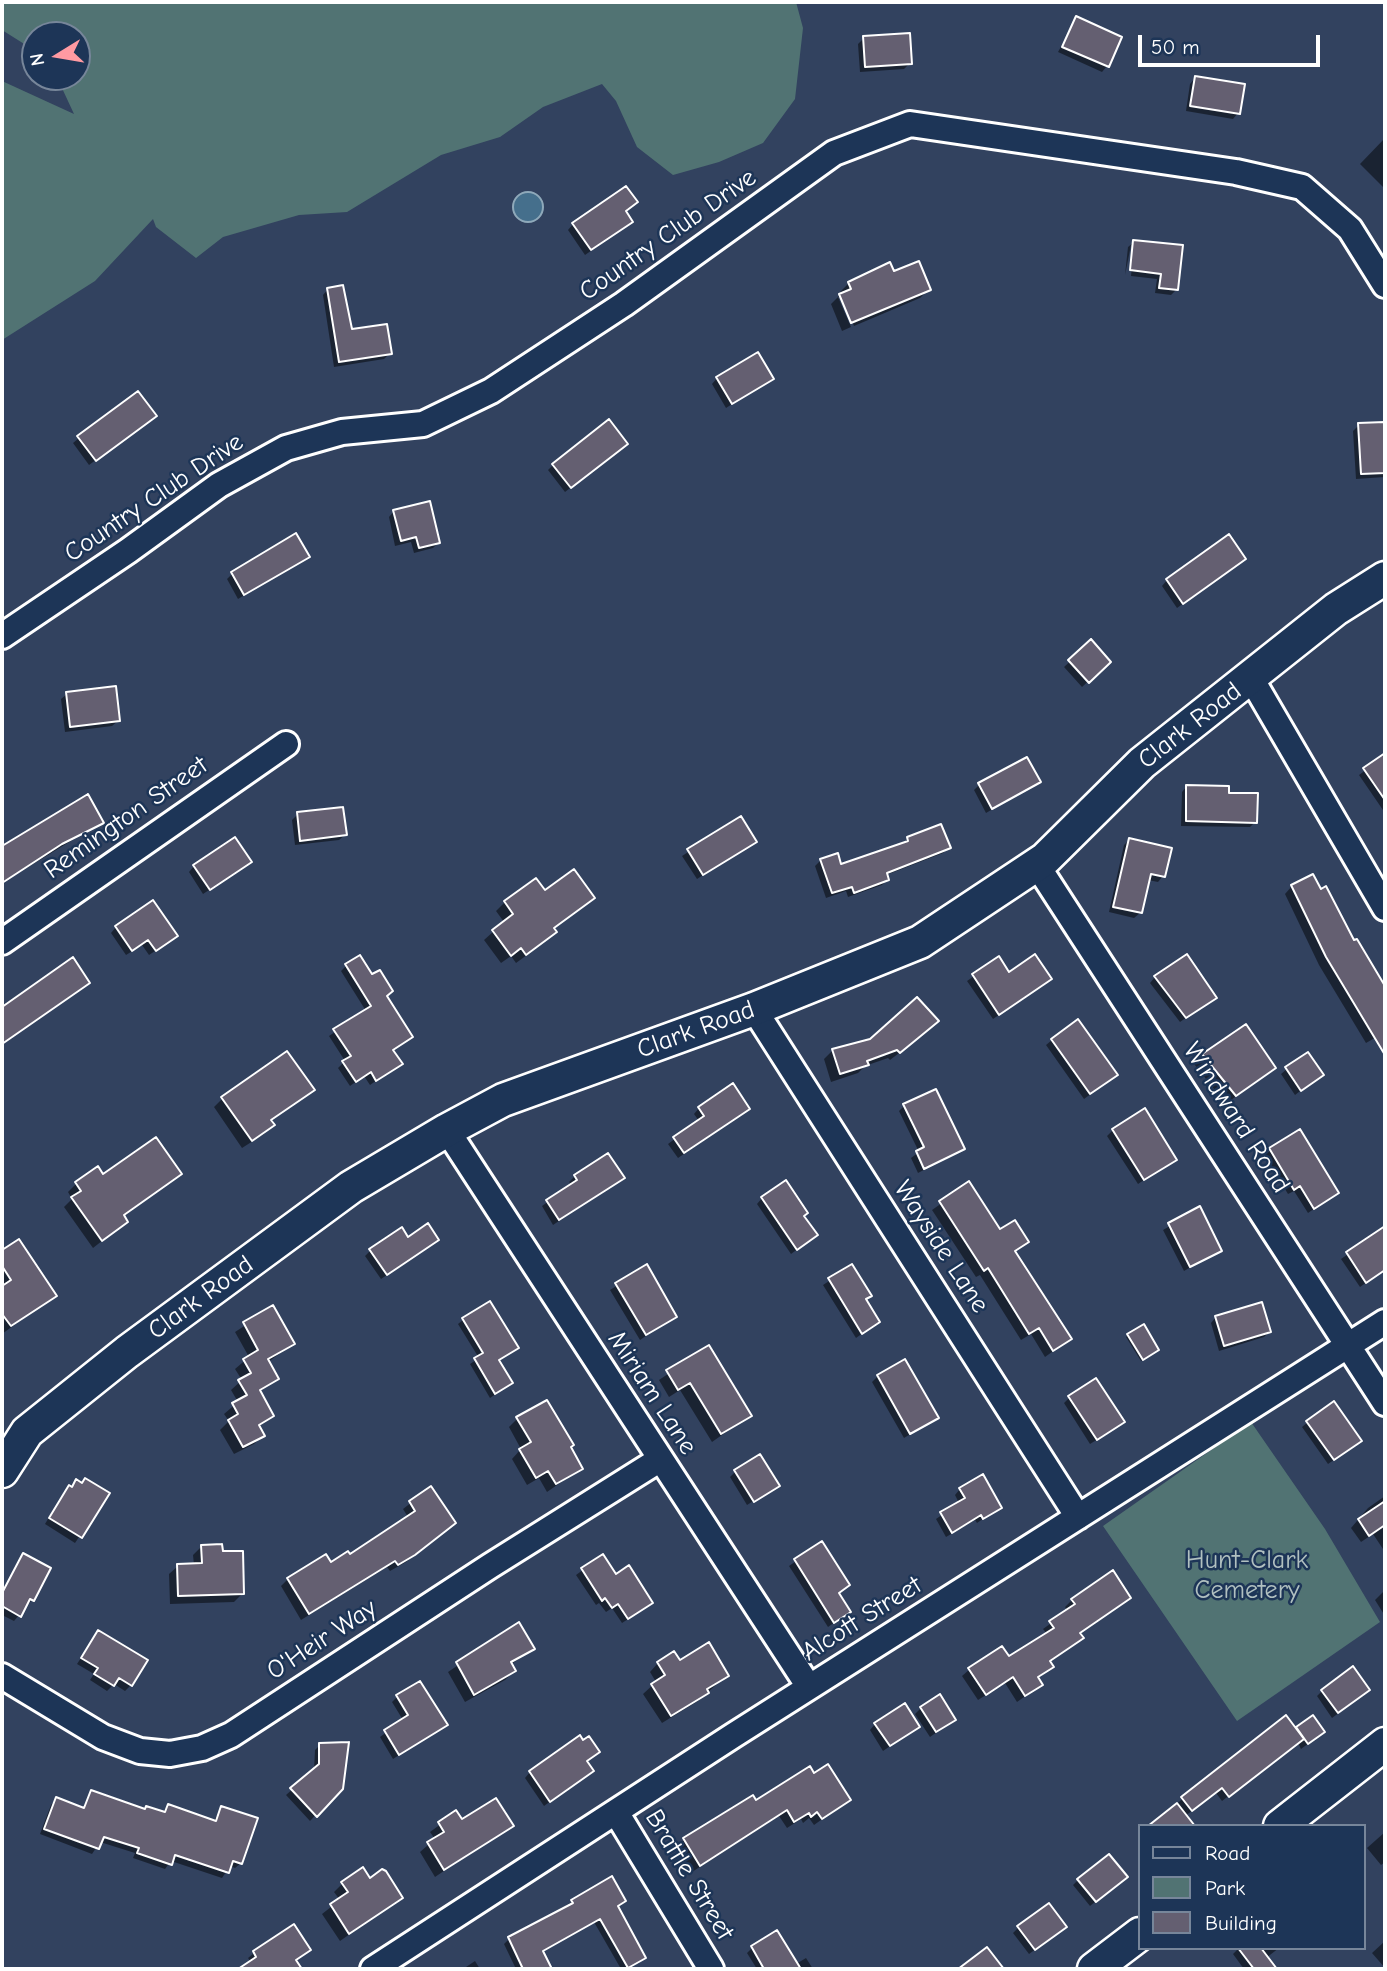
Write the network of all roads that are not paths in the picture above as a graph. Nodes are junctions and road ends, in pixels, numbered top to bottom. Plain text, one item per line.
1 (1385, 285) edge
2 (1385, 579) edge
3 (2, 636) edge
4 (1251, 678) junction
5 (286, 744) dead end
6 (1037, 864) junction
7 (1385, 908) edge
8 (2, 942) edge
9 (754, 1009) junction
10 (447, 1130) junction
11 (1385, 1322) edge
12 (1348, 1346) junction
13 (1385, 1403) edge
14 (659, 1460) junction
15 (2, 1471) edge
16 (1078, 1517) junction
17 (2, 1676) edge
18 (808, 1688) junction
19 (1385, 1744) edge
20 (615, 1812) junction
21 (1283, 1824) edge
22 (1138, 1936) edge
23 (373, 1969) edge
24 (711, 1969) edge
25 (1094, 1969) edge

1 - 3 street, Country Club Drive
2 - 4 street, Clark Road
4 - 6 street, Clark Road
4 - 7 street
5 - 8 street, Remington Street
6 - 9 street, Clark Road
6 - 12 street, Windward Road
9 - 10 street, Clark Road
9 - 16 street, Wayside Lane
10 - 14 street, Miriam Lane
10 - 15 street, Clark Road
11 - 12 street, Alcott Street
12 - 13 street, Windward Road
12 - 16 street, Alcott Street
14 - 17 street, O'Heir Way
14 - 18 street, Miriam Lane
16 - 18 street, Alcott Street
18 - 20 street, Alcott Street
19 - 21 street
20 - 23 street, Alcott Street
20 - 24 street, Brattle Street
22 - 25 street

